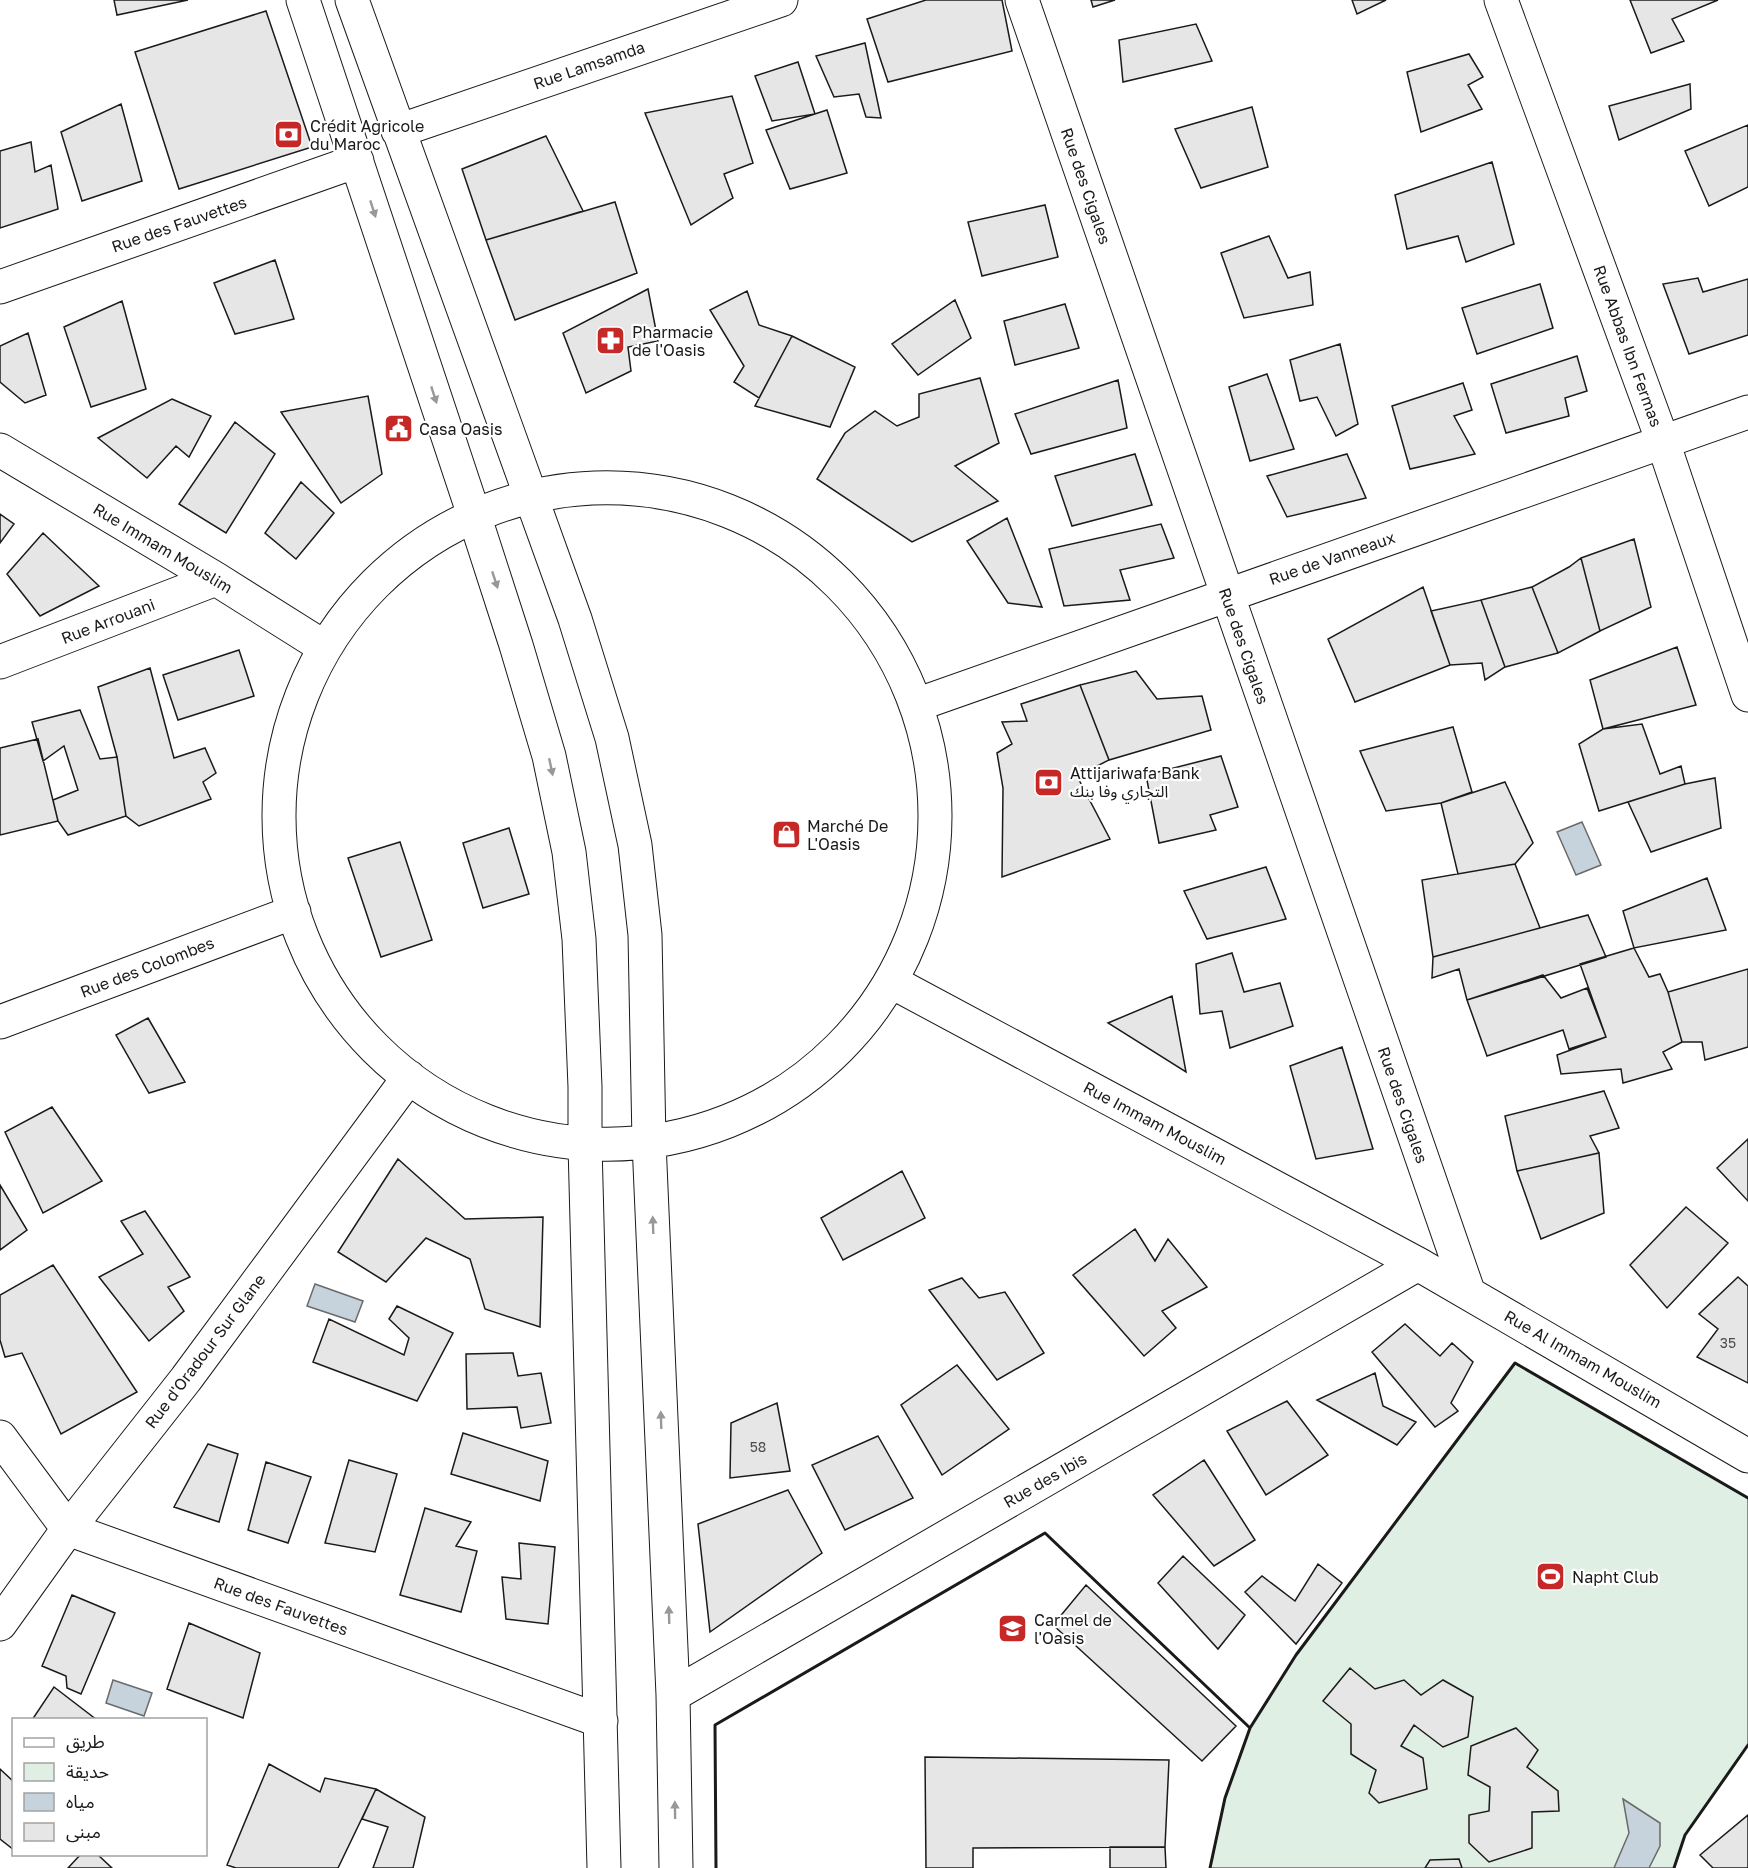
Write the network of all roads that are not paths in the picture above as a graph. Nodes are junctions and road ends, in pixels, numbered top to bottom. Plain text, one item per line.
1 (286, 0) edge
2 (303, 0) edge
3 (781, 0) edge
4 (1022, 0) edge
5 (1501, 0) edge
6 (354, 2) edge
7 (329, 74) junction
8 (398, 131) junction
9 (357, 161) junction
10 (0, 287) edge
11 (1748, 412) edge
12 (1663, 442) junction
13 (0, 450) edge
14 (531, 495) junction
15 (474, 515) junction
16 (216, 579) junction
17 (1227, 595) junction
18 (324, 647) junction
19 (0, 662) edge
20 (1748, 695) edge
21 (916, 705) junction
22 (294, 912) junction
23 (892, 982) junction
24 (0, 1022) edge
25 (409, 1077) junction
26 (649, 1142) junction
27 (585, 1145) junction
28 (1418, 1264) junction
29 (1468, 1291) junction
30 (0, 1437) edge
31 (1748, 1456) edge
32 (68, 1529) junction
33 (0, 1624) edge
34 (673, 1695) junction
35 (601, 1721) junction
36 (604, 1868) edge
37 (676, 1868) edge

1 - 7 street
2 - 7 street
3 - 8 street, Rue Lamsamda
4 - 17 street, Rue des Cigales
5 - 12 street, Rue Abbas Ibn Fermas
6 - 8 street
7 - 9 street
8 - 14 street
9 - 10 street, Rue des Fauvettes
9 -> 15 street
11 - 12 street, Rue de Vanneaux
12 - 17 street, Rue de Vanneaux
12 - 20 street, Rue Abbas Ibn Fermas
13 - 16 street, Rue Immam Mouslim
14 - 15 street
14 - 21 street
14 - 26 street
15 - 18 street
15 -> 27 street
16 - 18 street, Rue Immam Mouslim
16 - 19 street, Rue Arrouani
17 - 21 street, Rue de Vanneaux
17 - 29 street, Rue des Cigales
18 - 22 street
21 - 23 street
22 - 24 street, Rue des Colombes
22 - 25 street
23 - 26 street
23 - 28 street, Rue Immam Mouslim
25 - 27 street
25 - 32 street, Rue d'Oradour Sur Glane
26 - 27 street
34 -> 26 street
27 - 35 street
28 - 29 street, Rue Al Immam Mouslim
28 - 34 street, Rue des Ibis
29 - 31 street, Rue Al Immam Mouslim
30 - 32 street
32 - 33 street, Rue d'Oradour Sur Glane
32 - 35 street, Rue des Fauvettes
37 -> 34 street
35 - 36 street

